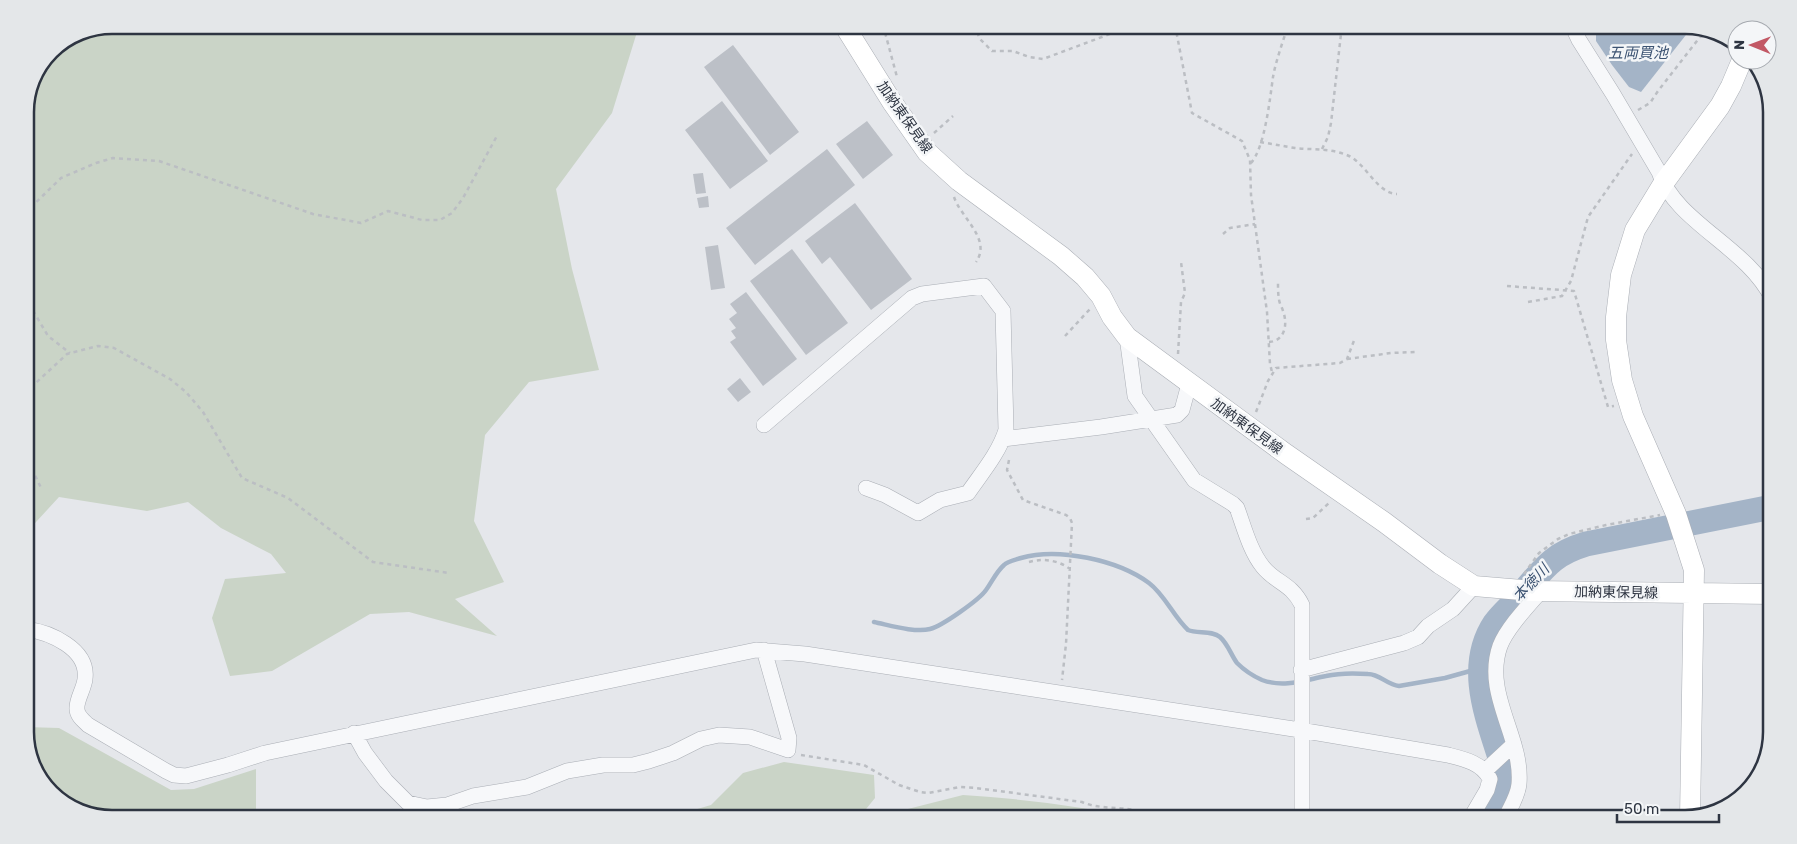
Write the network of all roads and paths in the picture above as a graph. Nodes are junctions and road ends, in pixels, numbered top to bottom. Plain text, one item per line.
1 (850, 34) edge
2 (885, 34) edge
3 (978, 34) edge
4 (1109, 34) edge
5 (1177, 34) edge
6 (1285, 34) edge
7 (1341, 34) edge
8 (1576, 34) edge
9 (1704, 36) edge
10 (1738, 70) edge
11 (894, 104) junction
12 (1624, 115) junction
13 (954, 116) dead end
14 (498, 134) dead end
15 (1260, 142) junction
16 (920, 143) junction
17 (1643, 146) junction
18 (1322, 149) junction
19 (1250, 164) junction
20 (959, 181) junction
21 (1662, 184) junction
22 (1397, 194) dead end
23 (34, 204) edge
24 (1254, 224) junction
25 (1223, 234) dead end
26 (976, 262) dead end
27 (1181, 262) dead end
28 (1278, 283) dead end
29 (1763, 283) edge
30 (1507, 286) dead end
31 (1565, 291) junction
32 (1101, 296) junction
33 (1528, 302) dead end
34 (34, 312) edge
35 (1066, 336) dead end
36 (1128, 337) junction
37 (1354, 338) dead end
38 (1269, 342) junction
39 (1415, 352) dead end
40 (70, 353) junction
41 (1347, 359) junction
42 (1172, 370) junction
43 (1272, 372) junction
44 (1189, 384) junction
45 (34, 385) edge
46 (1628, 401) junction
47 (1150, 420) junction
48 (764, 424) dead end
49 (1246, 426) junction
50 (1009, 438) junction
51 (34, 473) edge
52 (866, 488) dead end
53 (42, 490) dead end
54 (1338, 490) junction
55 (1675, 512) junction
56 (1306, 519) dead end
57 (1029, 562) dead end
58 (1070, 569) junction
59 (449, 573) dead end
60 (1474, 586) junction
61 (1531, 590) junction
62 (1695, 592) junction
63 (1763, 594) edge
64 (34, 631) edge
65 (764, 650) junction
66 (1301, 670) junction
67 (1061, 694) junction
68 (1300, 730) junction
69 (354, 733) junction
70 (1514, 744) junction
71 (788, 750) junction
72 (1486, 770) junction
73 (1137, 810) edge
74 (1302, 810) edge
75 (1475, 810) edge
76 (1509, 810) edge
77 (1690, 810) edge

1 - 11 main road, 加納東保見線
2 - 11 path
3 - 4 path
5 - 19 path
6 - 15 path
7 - 18 path
8 - 12 street
9 - 12 path
10 - 21 main road
11 - 16 main road, 加納東保見線
12 - 17 street
13 - 16 path
14 - 23 path
15 - 18 path
15 - 19 path
16 - 20 main road, 加納東保見線
17 - 21 street
17 - 31 path
18 - 22 path
19 - 24 path
20 - 26 path
20 - 32 main road, 加納東保見線
21 - 29 street
21 - 46 main road
24 - 25 path
24 - 38 path
27 - 42 path
28 - 38 path
30 - 31 path
31 - 33 path
31 - 46 path
32 - 35 path
32 - 36 main road, 加納東保見線
34 - 40 path
36 - 42 main road, 加納東保見線
36 - 47 street
37 - 41 path
38 - 43 path
39 - 41 path
40 - 45 path
40 - 59 path
41 - 43 path
42 - 44 main road, 加納東保見線
43 - 49 path
44 - 47 street
44 - 49 main road, 加納東保見線
46 - 55 main road
47 - 50 street
47 - 66 street
48 - 50 street
49 - 54 main road, 加納東保見線
50 - 52 street
50 - 58 path
51 - 53 path
54 - 56 path
54 - 60 main road, 加納東保見線
55 - 61 path
55 - 62 main road
57 - 58 path
58 - 67 path
60 - 61 main road, 加納東保見線
60 - 66 street
61 - 62 main road, 加納東保見線
61 - 70 street
62 - 63 main road, 加納東保見線
62 - 77 main road
64 - 69 street
65 - 67 street
65 - 69 street
65 - 71 street
66 - 68 street
67 - 68 street
68 - 72 street
68 - 74 street
69 - 71 street
70 - 72 street
70 - 76 street
71 - 73 path
72 - 75 street

